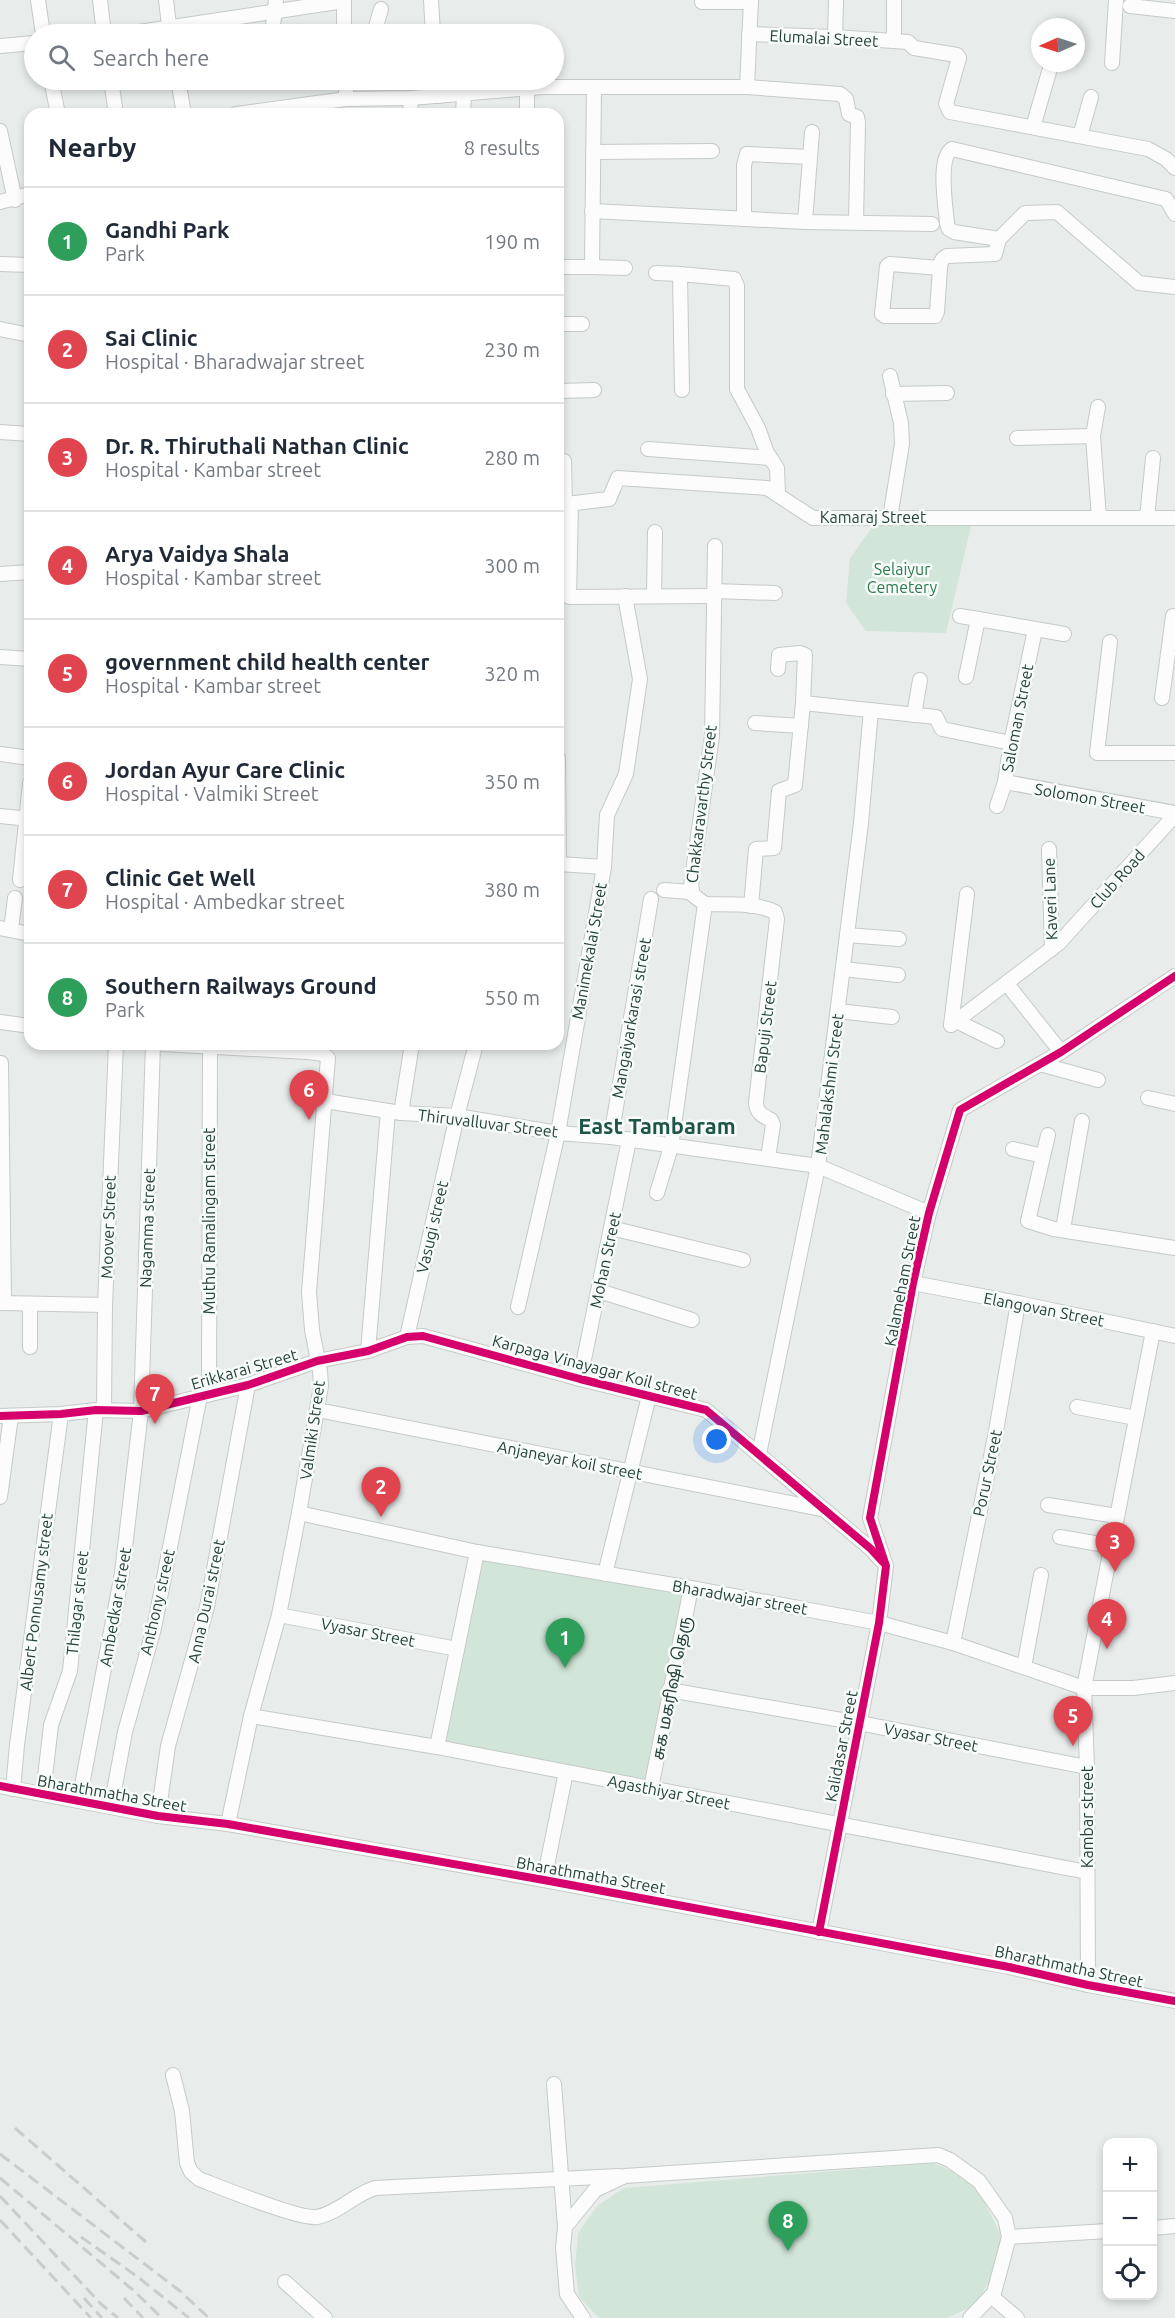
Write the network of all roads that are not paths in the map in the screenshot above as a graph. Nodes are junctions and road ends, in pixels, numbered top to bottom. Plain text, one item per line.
1 (38, 0) edge
2 (100, 0) edge
3 (166, 0) edge
4 (344, 0) edge
5 (430, 0) edge
6 (836, 0) edge
7 (894, 0) edge
8 (1116, 0) edge
9 (751, 1) edge
10 (702, 2) dead end
11 (276, 6) edge
12 (1130, 6) dead end
13 (381, 9) dead end
14 (1175, 11) edge
15 (42, 24) edge
16 (103, 24) edge
17 (169, 24) edge
18 (200, 24) edge
19 (273, 24) edge
20 (345, 24) edge
21 (377, 24) edge
22 (432, 24) edge
23 (749, 34) junction
24 (835, 37) junction
25 (894, 41) junction
26 (24, 44) edge
27 (0, 46) edge
28 (1112, 63) dead end
29 (1049, 72) dead end
30 (594, 87) junction
31 (747, 87) junction
32 (564, 88) edge
33 (53, 90) edge
34 (112, 90) edge
35 (180, 90) edge
36 (346, 90) edge
37 (438, 90) edge
38 (514, 90) edge
39 (526, 90) edge
40 (464, 94) junction
41 (439, 96) junction
42 (411, 98) junction
43 (1091, 98) dead end
44 (346, 99) junction
45 (57, 108) edge
46 (115, 108) edge
47 (183, 108) edge
48 (311, 108) edge
49 (410, 108) edge
50 (463, 108) edge
51 (527, 108) edge
52 (1033, 127) junction
53 (0, 131) edge
54 (812, 132) dead end
55 (1080, 136) junction
56 (712, 151) dead end
57 (593, 152) junction
58 (810, 157) junction
59 (1175, 168) edge
60 (24, 196) edge
61 (15, 200) junction
62 (0, 202) edge
63 (592, 211) junction
64 (1175, 214) edge
65 (744, 219) junction
66 (805, 222) junction
67 (856, 222) junction
68 (932, 224) dead end
69 (999, 238) junction
70 (0, 264) edge
71 (24, 265) edge
72 (564, 267) edge
73 (592, 267) junction
74 (625, 268) dead end
75 (940, 268) junction
76 (656, 273) dead end
77 (680, 274) junction
78 (1175, 287) edge
79 (564, 324) edge
80 (582, 324) dead end
81 (0, 329) edge
82 (24, 334) edge
83 (890, 376) dead end
84 (594, 390) dead end
85 (682, 390) dead end
86 (564, 391) edge
87 (946, 393) dead end
88 (893, 394) junction
89 (1098, 407) dead end
90 (0, 432) edge
91 (24, 434) edge
92 (1093, 436) junction
93 (1017, 438) dead end
94 (648, 449) dead end
95 (770, 458) junction
96 (1153, 458) dead end
97 (564, 461) dead end
98 (778, 495) junction
99 (565, 504) edge
100 (890, 518) junction
101 (1099, 518) junction
102 (1147, 518) junction
103 (1175, 518) edge
104 (655, 532) dead end
105 (715, 546) dead end
106 (564, 550) edge
107 (24, 572) edge
108 (0, 574) edge
109 (775, 593) dead end
110 (714, 594) junction
111 (625, 596) junction
112 (654, 596) junction
113 (564, 597) edge
114 (960, 616) dead end
115 (1175, 616) edge
116 (978, 619) junction
117 (1035, 630) junction
118 (1064, 634) dead end
119 (1110, 642) dead end
120 (0, 657) edge
121 (24, 659) edge
122 (778, 669) dead end
123 (966, 677) dead end
124 (920, 680) dead end
125 (1161, 698) dead end
126 (803, 703) junction
127 (871, 710) junction
128 (914, 715) junction
129 (755, 723) dead end
130 (801, 726) junction
131 (1011, 743) junction
132 (1175, 753) edge
133 (0, 754) edge
134 (24, 757) edge
135 (1005, 782) junction
136 (997, 806) dead end
137 (1175, 814) edge
138 (0, 816) edge
139 (24, 819) edge
140 (1049, 849) dead end
141 (24, 850) edge
142 (564, 864) edge
143 (604, 867) junction
144 (20, 880) dead end
145 (664, 890) dead end
146 (691, 892) junction
147 (967, 894) dead end
148 (15, 898) dead end
149 (651, 899) dead end
150 (705, 904) junction
151 (752, 906) junction
152 (5, 929) edge
153 (24, 933) edge
154 (847, 935) junction
155 (899, 939) dead end
156 (1055, 946) junction
157 (843, 969) junction
158 (898, 975) dead end
159 (1175, 976) edge
160 (1007, 984) junction
161 (838, 1011) junction
162 (892, 1017) dead end
163 (0, 1022) edge
164 (954, 1023) junction
165 (24, 1025) edge
166 (997, 1041) dead end
167 (116, 1050) edge
168 (153, 1050) edge
169 (210, 1050) edge
170 (311, 1050) edge
171 (410, 1050) edge
172 (475, 1050) edge
173 (1062, 1052) junction
174 (1, 1063) edge
175 (1040, 1064) junction
176 (1098, 1080) dead end
177 (1148, 1098) dead end
178 (325, 1101) junction
179 (1175, 1104) edge
180 (394, 1112) junction
181 (458, 1116) junction
182 (1082, 1121) dead end
183 (558, 1132) junction
184 (1048, 1135) dead end
185 (611, 1137) junction
186 (630, 1140) junction
187 (671, 1147) junction
188 (1013, 1149) dead end
189 (1043, 1156) junction
190 (768, 1158) junction
191 (819, 1166) junction
192 (657, 1193) dead end
193 (928, 1213) junction
194 (611, 1228) junction
195 (1063, 1229) junction
196 (1175, 1248) edge
197 (743, 1260) dead end
198 (914, 1283) junction
199 (598, 1291) junction
200 (1018, 1303) junction
201 (2, 1304) edge
202 (30, 1304) junction
203 (105, 1305) junction
204 (518, 1307) dead end
205 (692, 1320) dead end
206 (1153, 1331) junction
207 (1175, 1336) edge
208 (407, 1337) junction
209 (30, 1347) dead end
210 (368, 1351) junction
211 (317, 1361) junction
212 (580, 1379) junction
213 (248, 1385) junction
214 (205, 1395) junction
215 (649, 1396) junction
216 (1077, 1407) dead end
217 (100, 1410) junction
218 (318, 1410) junction
219 (141, 1411) junction
220 (61, 1414) junction
221 (6, 1416) edge
222 (1136, 1418) junction
223 (759, 1454) junction
224 (630, 1472) junction
225 (0, 1497) edge
226 (1048, 1505) dead end
227 (823, 1509) junction
228 (299, 1513) junction
229 (1117, 1516) junction
230 (1060, 1537) dead end
231 (1111, 1546) junction
232 (477, 1552) junction
233 (886, 1566) junction
234 (605, 1574) junction
235 (1041, 1575) dead end
236 (690, 1588) junction
237 (279, 1615) junction
238 (879, 1623) junction
239 (953, 1643) junction
240 (457, 1649) junction
241 (1024, 1667) junction
242 (1175, 1683) edge
243 (1084, 1688) junction
244 (669, 1690) junction
245 (251, 1716) junction
246 (860, 1723) junction
247 (437, 1747) junction
248 (1087, 1767) junction
249 (566, 1772) junction
250 (7, 1788) edge
251 (651, 1788) junction
252 (43, 1794) junction
253 (79, 1801) junction
254 (111, 1807) junction
255 (158, 1816) junction
256 (228, 1824) junction
257 (840, 1825) junction
258 (1087, 1872) junction
259 (544, 1880) junction
260 (819, 1932) junction
261 (1088, 1985) junction
262 (1175, 2001) edge
263 (173, 2075) dead end
264 (554, 2084) dead end
265 (626, 2176) junction
266 (560, 2178) junction
267 (1175, 2226) edge
268 (566, 2227) junction
269 (1157, 2228) edge
270 (1103, 2231) edge
271 (1009, 2237) junction
272 (285, 2282) dead end
273 (991, 2296) junction
274 (325, 2318) edge
275 (583, 2318) edge
276 (970, 2318) edge
277 (1017, 2318) edge

1 - 15 street
2 - 16 street
3 - 17 street
4 - 11 street
4 - 20 street
5 - 22 street
6 - 24 street
7 - 25 street, Elumalai Street
8 - 28 street
9 - 10 street
9 - 23 street
11 - 18 street
11 - 19 street
12 - 14 street
13 - 21 street
23 - 24 street, Elumalai Street
23 - 31 street
24 - 25 street, Elumalai Street
25 - 52 street
26 - 27 street
29 - 52 street
30 - 31 street
30 - 32 street
30 - 57 street
31 - 67 street
33 - 45 street
34 - 46 street
35 - 47 street
36 - 44 street
37 - 41 street
38 - 40 street
39 - 51 street
40 - 41 street
40 - 50 street
41 - 42 street
42 - 44 street
42 - 49 street
43 - 55 street
44 - 48 street
52 - 55 street
53 - 61 street
54 - 58 street
55 - 59 street
56 - 57 street
57 - 63 street
58 - 65 street
58 - 66 street
60 - 61 street
61 - 62 street
63 - 65 street
63 - 73 street
64 - 69 street
65 - 66 street
66 - 67 street
67 - 68 street
69 - 75 street
69 - 78 street
70 - 71 street
72 - 73 street
73 - 74 street
75 - 75 street
76 - 77 street
77 - 85 street
77 - 95 street
79 - 80 street
81 - 82 street
83 - 88 street
84 - 86 street
87 - 88 street
88 - 100 street
89 - 92 street
90 - 91 street
92 - 93 street
92 - 101 street
94 - 95 street
95 - 98 street
96 - 102 street
97 - 99 street
98 - 99 street, Kamaraj Street
98 - 100 street, Kamaraj Street
99 - 106 street
100 - 101 street, Kamaraj Street
101 - 102 street, Kamaraj Street
102 - 103 street, Kamaraj Street
104 - 112 street
105 - 110 street, Chakkaravarthy Street
107 - 108 street
109 - 110 street
110 - 112 street
110 - 146 street, Chakkaravarthy Street
111 - 112 street
111 - 113 street
111 - 143 street, Manimekalai Street
114 - 116 street
115 - 125 street
116 - 117 street
116 - 123 street
117 - 118 street
117 - 131 street, Saloman Street
119 - 132 street
120 - 121 street
122 - 126 street
124 - 128 street
126 - 127 street
126 - 130 street
127 - 128 street
127 - 154 street, Mahalakshmi Street
128 - 131 street
129 - 130 street
130 - 151 street
131 - 135 street, Saloman Street
133 - 134 street
135 - 136 street, Saloman Street
135 - 137 street, Solomon Street
137 - 156 street, Club Road
138 - 139 street
140 - 156 street, Kaveri Lane
141 - 144 street
142 - 143 street
143 - 183 street, Manimekalai Street
145 - 146 street
146 - 150 street, Chakkaravarthy Street
147 - 164 street
148 - 152 street
149 - 185 street, Mangaiyarkarasi street
150 - 151 street, Bapuji Street
150 - 187 street, Chakkaravarthy Street
151 - 190 street, Bapuji Street
152 - 153 street
154 - 155 street
154 - 157 street, Mahalakshmi Street
156 - 160 street, Club Road
157 - 158 street
157 - 161 street, Mahalakshmi Street
159 - 173 street, Kalameham Street
160 - 164 street, Club Road
160 - 173 street
161 - 162 street
161 - 191 street, Mahalakshmi Street
163 - 165 street
164 - 166 street
167 - 203 street, Moover Street
168 - 219 street, Nagamma street
169 - 214 street, Muthu Ramalingam street
170 - 178 street, Valmiki Street
171 - 180 street
172 - 181 street, Vasugi street
173 - 175 street, Kalameham Street
174 - 201 street
175 - 176 street
175 - 193 street, Kalameham Street
177 - 179 street
178 - 180 street, Thiruvalluvar Street
178 - 211 street, Valmiki Street
180 - 181 street, Thiruvalluvar Street
180 - 210 street
181 - 183 street, Thiruvalluvar Street
181 - 208 street, Vasugi street
182 - 195 street
183 - 185 street, Thiruvalluvar Street
183 - 204 street, Manimekalai Street
184 - 189 street
185 - 186 street, Thiruvalluvar Street
186 - 187 street, Thiruvalluvar Street
186 - 194 street, Mohan Street
187 - 190 street, Thiruvalluvar Street
187 - 192 street, Chakkaravarthy Street
188 - 189 street
189 - 195 street
190 - 191 street, Thiruvalluvar Street
191 - 193 street, Thiruvalluvar Street
191 - 223 street, Mahalakshmi Street
193 - 198 street, Kalameham Street
194 - 197 street
194 - 199 street, Mohan Street
195 - 196 street
198 - 200 street, Elangovan Street
198 - 233 street, Kalameham Street
199 - 205 street
199 - 212 street, Mohan Street
200 - 206 street, Elangovan Street
200 - 239 street, Porur Street
201 - 202 street
202 - 203 street
202 - 209 street
203 - 217 street, Moover Street
206 - 207 street, Elangovan Street
206 - 222 street, Kambar street
208 - 210 street, Karpaga Vinayagar Koil street
208 - 212 street, Karpaga Vinayagar Koil street
210 - 211 street, Karpaga Vinayagar Koil street
211 - 213 street, Erikkarai Street
211 - 218 street, Valmiki Street
212 - 215 street, Karpaga Vinayagar Koil street
213 - 214 street, Erikkarai Street
213 - 255 street, Anna Durai street
214 - 219 street, Erikkarai Street
214 - 254 street, Anthony street
215 - 223 street, Karpaga Vinayagar Koil street
215 - 224 street
216 - 222 street
217 - 219 street, Erikkarai Street
217 - 220 street, Erikkarai Street
217 - 252 street, Thilagar street
218 - 224 street, Anjaneyar koil street
218 - 228 street, Valmiki Street
219 - 253 street, Ambedkar street
220 - 221 street, Erikkarai Street
220 - 250 street, Albert Ponnusamy street
221 - 225 street
222 - 229 street, Kambar street
223 - 227 street, Karpaga Vinayagar Koil street
224 - 227 street, Anjaneyar koil street
224 - 234 street
226 - 229 street
227 - 233 street, Karpaga Vinayagar Koil street
228 - 232 street, Bharadwajar street
228 - 237 street, Valmiki Street
229 - 231 street, Kambar street
230 - 231 street
231 - 243 street, Kambar street
232 - 234 street, Bharadwajar street
232 - 240 street
233 - 238 street, Kalidasar Street
234 - 236 street, Bharadwajar street
235 - 241 street
236 - 238 street, Bharadwajar street
236 - 244 street, சுக மகரிஷி தெரு
237 - 240 street, Vyasar Street
237 - 245 street, Valmiki Street
238 - 239 street, Bharadwajar street
238 - 246 street, Kalidasar Street
239 - 241 street, Bharadwajar street
240 - 247 street
241 - 243 street, Bharadwajar street
242 - 243 street, Bharadwajar street
243 - 248 street, Kambar street
244 - 246 street, Vyasar Street
244 - 251 street, சுக மகரிஷி தெரு
245 - 247 street, Agasthiyar Street
245 - 256 street, Valmiki Street
246 - 248 street, Vyasar Street
246 - 257 street, Kalidasar Street
247 - 249 street, Agasthiyar Street
248 - 258 street, Kambar street
249 - 251 street, Agasthiyar Street
249 - 259 street
250 - 252 street, Bharathmatha Street
251 - 257 street, Agasthiyar Street
252 - 253 street, Bharathmatha Street
253 - 254 street, Bharathmatha Street
254 - 255 street, Bharathmatha Street
255 - 256 street, Bharathmatha Street
256 - 259 street, Bharathmatha Street
257 - 258 street, Agasthiyar Street
257 - 260 street, Kalidasar Street
258 - 261 street, Kambar street
259 - 260 street, Bharathmatha Street
260 - 261 street, Bharathmatha Street
261 - 262 street, Bharathmatha Street
263 - 266 street
264 - 266 street
265 - 266 street
265 - 268 street
265 - 271 street
266 - 268 street
267 - 269 street
268 - 275 street
270 - 271 street
271 - 273 street
272 - 274 street
273 - 276 street
273 - 277 street

